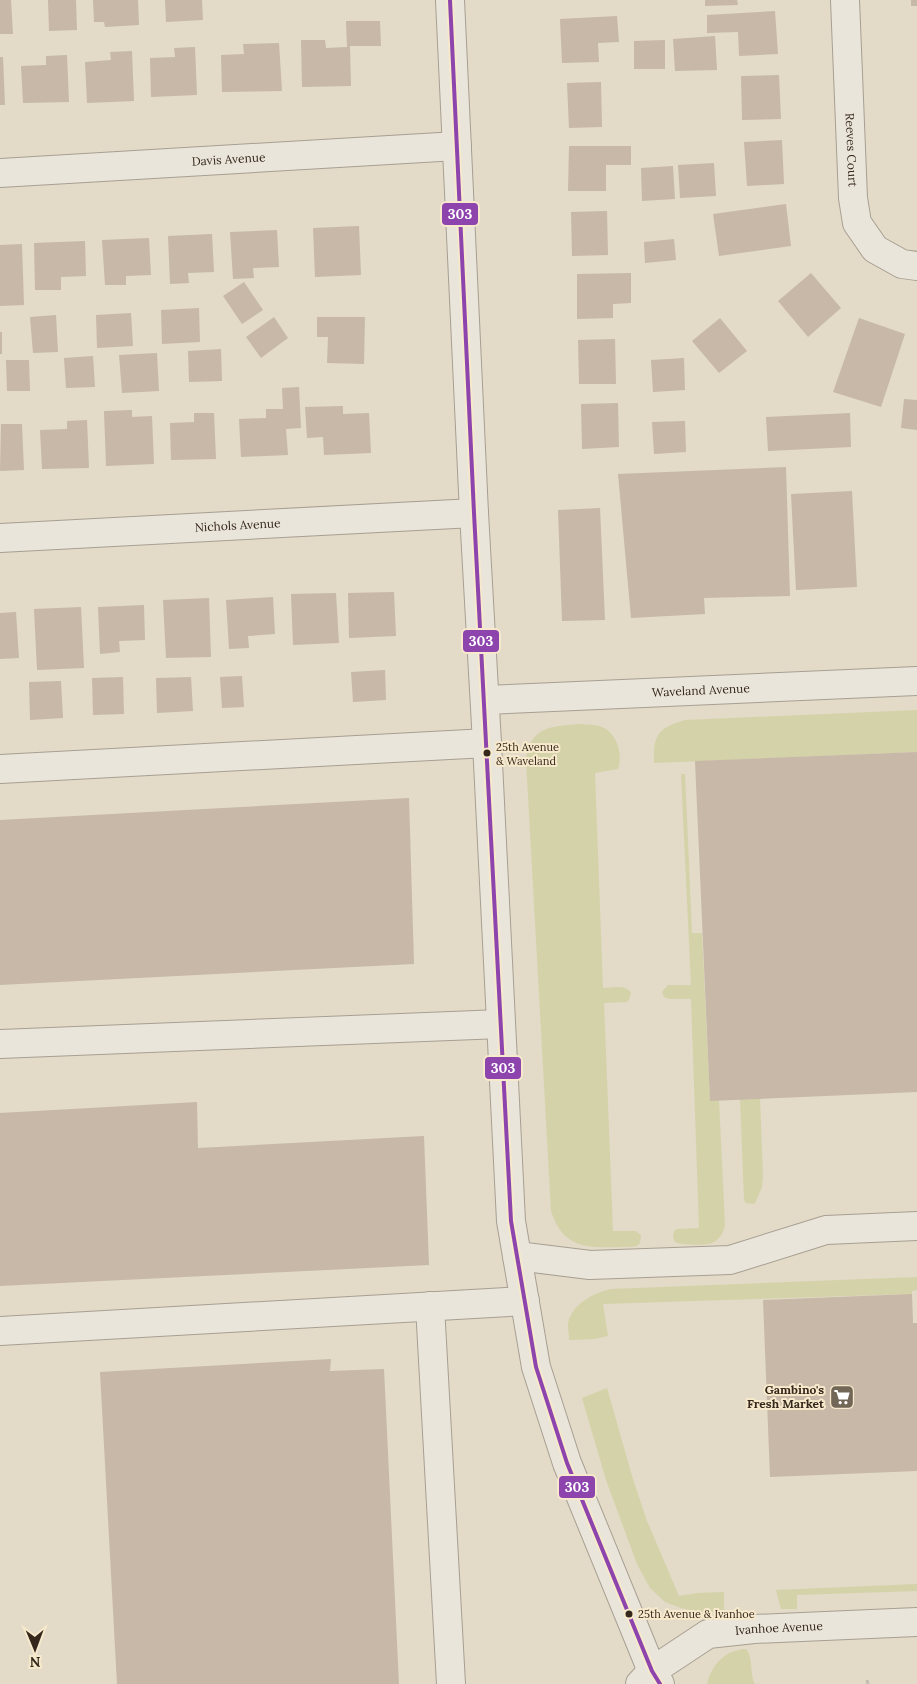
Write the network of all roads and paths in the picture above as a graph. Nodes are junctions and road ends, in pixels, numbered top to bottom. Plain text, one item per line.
1 (450, 0) edge
2 (845, 0) edge
3 (457, 146) junction
4 (0, 173) edge
5 (917, 266) edge
6 (474, 513) junction
7 (0, 538) edge
8 (917, 682) edge
9 (485, 700) junction
10 (487, 743) junction
11 (0, 769) edge
12 (501, 1024) junction
13 (0, 1044) edge
14 (917, 1226) edge
15 (516, 1256) junction
16 (525, 1301) junction
17 (430, 1306) junction
18 (0, 1331) edge
19 (917, 1622) edge
20 (651, 1680) edge
21 (451, 1684) edge

1 - 3 street
2 - 5 street, Reeves Court
3 - 4 street, Davis Avenue
3 - 6 street
6 - 7 street, Nichols Avenue
6 - 9 street
8 - 9 street, Waveland Avenue
9 - 10 street
10 - 11 street
10 - 12 street
12 - 13 street
12 - 15 street
14 - 15 street
15 - 16 street
16 - 17 street
16 - 20 street
17 - 18 street
17 - 21 street
19 - 20 street, Ivanhoe Avenue

